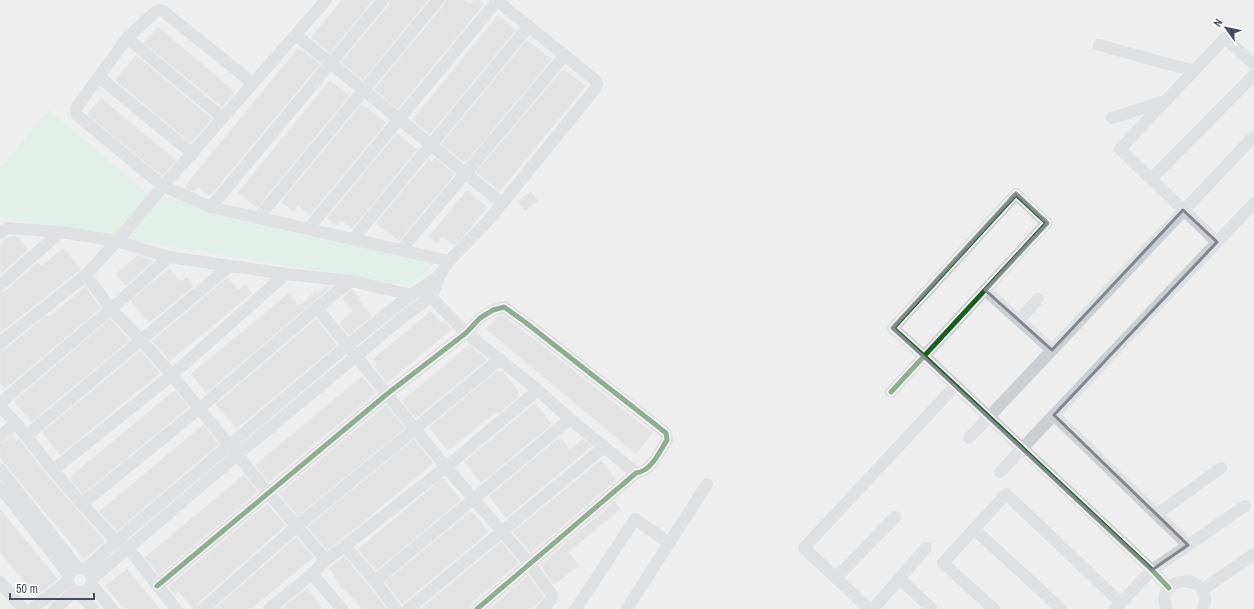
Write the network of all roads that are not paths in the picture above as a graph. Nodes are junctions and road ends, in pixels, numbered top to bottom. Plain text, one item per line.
1 (326, 0) edge
2 (383, 0) edge
3 (438, 0) edge
4 (497, 0) edge
5 (529, 26) junction
6 (296, 35) junction
7 (127, 38) junction
8 (1099, 45) dead end
9 (565, 55) junction
10 (330, 63) junction
11 (1254, 64) edge
12 (1194, 71) junction
13 (1254, 75) edge
14 (99, 77) junction
15 (253, 83) junction
16 (364, 90) junction
17 (1166, 101) junction
18 (224, 118) junction
19 (1112, 118) dead end
20 (399, 119) junction
21 (1254, 136) edge
22 (431, 145) junction
23 (193, 154) junction
24 (466, 173) junction
25 (1151, 179) junction
26 (163, 186) junction
27 (502, 203) junction
28 (1254, 203) edge
29 (211, 207) junction
30 (1183, 210) junction
31 (258, 218) junction
32 (308, 229) junction
33 (60, 232) junction
34 (0, 233) edge
35 (353, 239) junction
36 (117, 241) junction
37 (1217, 242) junction
38 (401, 250) junction
39 (169, 256) junction
40 (450, 261) junction
41 (230, 266) junction
42 (286, 274) junction
43 (86, 275) junction
44 (439, 276) junction
45 (351, 281) junction
46 (0, 285) edge
47 (985, 290) junction
48 (416, 292) junction
49 (431, 297) junction
50 (1038, 299) dead end
51 (398, 304) junction
52 (111, 308) junction
53 (317, 308) junction
54 (406, 314) junction
55 (1019, 320) junction
56 (466, 333) junction
57 (141, 340) junction
58 (0, 344) edge
59 (348, 344) junction
60 (1052, 350) junction
61 (357, 356) junction
62 (924, 356) junction
63 (500, 359) junction
64 (172, 375) junction
65 (955, 386) junction
66 (538, 390) junction
67 (891, 392) dead end
68 (387, 394) junction
69 (0, 405) edge
70 (200, 408) junction
71 (1054, 415) junction
72 (988, 417) junction
73 (570, 419) junction
74 (16, 423) junction
75 (416, 429) junction
76 (0, 436) edge
77 (26, 436) junction
78 (969, 438) dead end
79 (229, 444) junction
80 (604, 447) junction
81 (1022, 448) junction
82 (237, 455) junction
83 (446, 466) junction
84 (1221, 468) dead end
85 (0, 469) edge
86 (53, 470) junction
87 (1000, 472) dead end
88 (636, 473) junction
89 (707, 484) dead end
90 (0, 487) edge
91 (269, 494) junction
92 (474, 498) junction
93 (82, 504) junction
94 (1245, 506) dead end
95 (1157, 514) junction
96 (894, 517) dead end
97 (297, 526) junction
98 (974, 529) junction
99 (502, 532) junction
100 (116, 541) junction
101 (668, 543) junction
102 (1188, 545) junction
103 (346, 546) junction
104 (128, 548) junction
105 (926, 548) dead end
106 (1254, 554) edge
107 (326, 560) junction
108 (530, 564) junction
109 (1152, 570) junction
110 (312, 574) junction
111 (836, 578) junction
112 (899, 578) junction
113 (80, 580) junction
114 (375, 581) junction
115 (0, 582) edge
116 (157, 586) junction
117 (1169, 588) junction
118 (1202, 590) junction
119 (1118, 606) edge
120 (338, 608) edge
121 (23, 609) edge
122 (32, 609) edge
123 (55, 609) edge
124 (93, 609) edge
125 (112, 609) edge
126 (176, 609) edge
127 (203, 609) edge
128 (269, 609) edge
129 (396, 609) edge
130 (408, 609) edge
131 (476, 609) edge
132 (542, 609) edge
133 (576, 609) edge
134 (627, 609) edge
135 (869, 609) edge
136 (873, 609) edge
137 (932, 609) edge
138 (994, 609) edge
139 (1061, 609) edge
140 (1166, 609) edge
141 (1203, 609) edge

1 - 6 street
2 - 10 street
3 - 16 street
4 - 5 street
4 - 20 street
5 - 9 street
5 - 22 street
6 - 10 street
6 - 15 street
7 - 14 street
7 - 15 street
7 - 18 street
8 - 12 street
9 - 24 street
9 - 27 street
10 - 16 street
10 - 29 street
11 - 12 street
12 - 17 street
13 - 25 street
14 - 23 street
14 - 26 street
15 - 18 street
16 - 20 street
16 - 31 street
17 - 19 street
17 - 25 street
18 - 23 street
20 - 22 street
20 - 32 street
21 - 30 street
22 - 24 street
22 - 35 street
23 - 26 street
24 - 27 street
24 - 38 street
25 - 30 street
26 - 29 street
26 - 36 street
27 - 40 street
28 - 37 street
29 - 31 street
30 - 37 street
30 - 60 street
31 - 32 street
32 - 35 street
33 - 34 street
33 - 36 street
33 - 46 street
35 - 38 street
36 - 39 street
36 - 43 street
37 - 71 street
38 - 40 street
39 - 41 street
39 - 52 street
40 - 44 street
41 - 42 street
41 - 57 street
42 - 45 street
42 - 64 street
43 - 52 street
43 - 58 street
44 - 48 street
44 - 49 street
45 - 48 street
45 - 53 street
47 - 55 street
47 - 62 street
47 - 62 street
48 - 49 street
48 - 51 street
49 - 54 street
49 - 56 street
50 - 55 street
51 - 54 street
51 - 59 street
52 - 57 street
52 - 69 street
53 - 59 street
53 - 70 street
54 - 61 street
55 - 60 street
56 - 63 street
56 - 68 street
56 - 88 street
57 - 64 street
57 - 77 street
59 - 61 street
59 - 79 street
60 - 72 street
61 - 68 street
61 - 82 street
62 - 65 street
62 - 67 street
63 - 66 street
63 - 75 street
64 - 70 street
64 - 86 street
65 - 72 street
65 - 111 street
66 - 73 street
66 - 83 street
68 - 75 street
68 - 91 street
69 - 74 street
70 - 79 street
70 - 93 street
71 - 81 street
71 - 95 street
72 - 78 street
72 - 81 street
73 - 80 street
73 - 92 street
74 - 76 street
74 - 77 street
75 - 83 street
75 - 97 street
77 - 86 street
79 - 82 street
79 - 100 street
80 - 88 street
80 - 99 street
81 - 87 street
81 - 109 street
82 - 91 street
82 - 104 street
83 - 92 street
83 - 103 street
84 - 95 street
85 - 113 street
86 - 93 street
88 - 108 street
89 - 101 street
90 - 113 street
91 - 97 street
91 - 116 street
92 - 99 street
92 - 114 street
93 - 100 street
94 - 102 street
95 - 102 street
96 - 111 street
97 - 107 street
97 - 127 street
98 - 119 street
98 - 138 street
98 - 139 street
99 - 108 street
99 - 130 street
100 - 104 street
100 - 113 street
101 - 133 street
101 - 134 street
102 - 109 street
103 - 107 street
103 - 114 street
104 - 113 street
104 - 116 street
105 - 112 street
106 - 118 street
107 - 110 street
108 - 131 street
108 - 132 street
109 - 117 street
109 - 119 street
110 - 120 street
110 - 128 street
111 - 135 street
112 - 136 street
112 - 137 street
113 - 122 street
113 - 123 street
113 - 124 street
113 - 125 street
114 - 129 street
115 - 121 street
116 - 126 street
117 - 118 street
117 - 140 street
118 - 141 street

